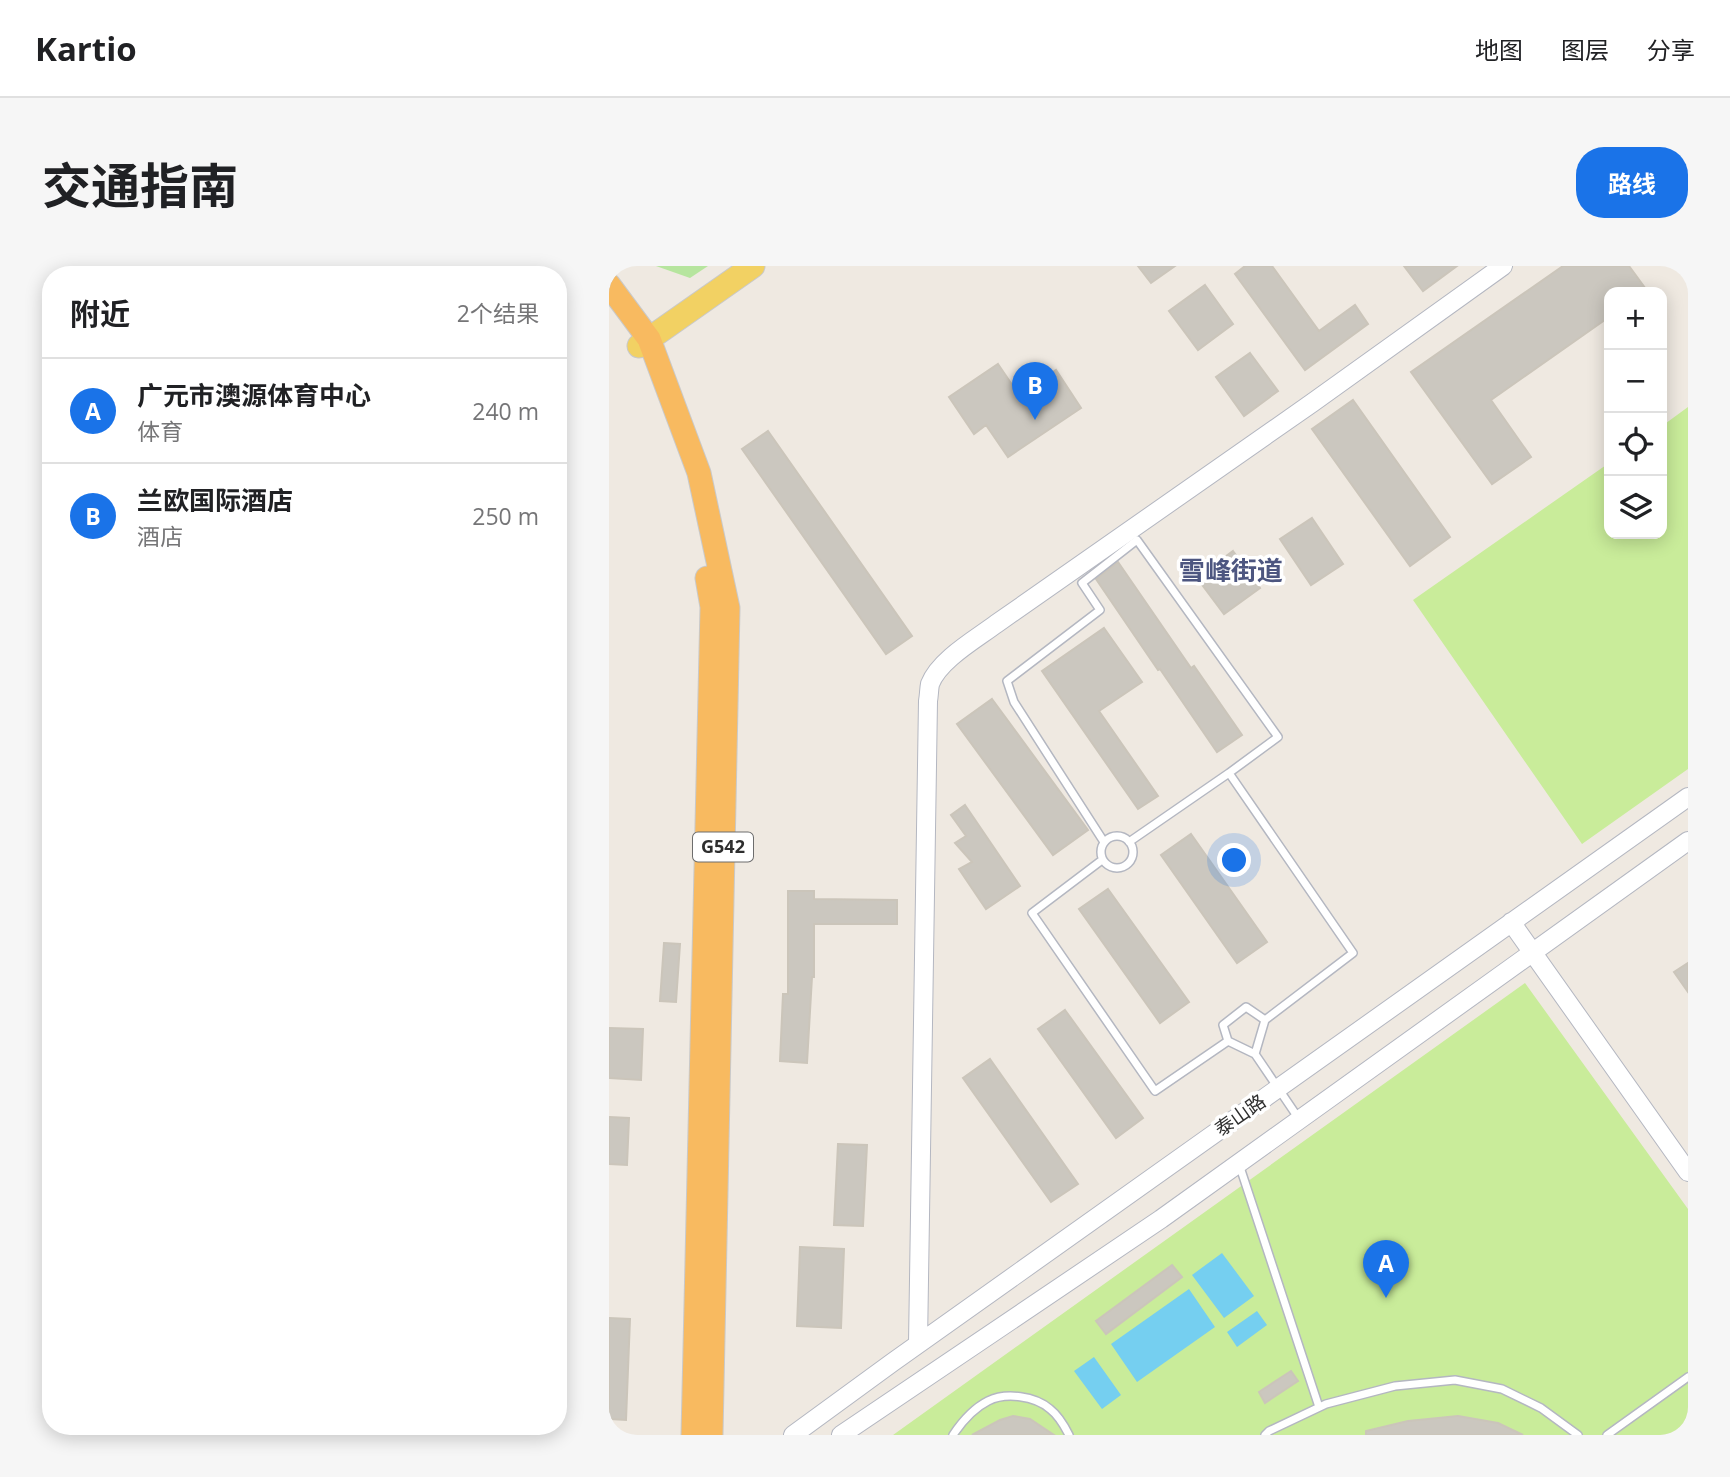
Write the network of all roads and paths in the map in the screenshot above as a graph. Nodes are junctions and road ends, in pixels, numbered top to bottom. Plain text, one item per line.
1 (735, 266) edge
2 (753, 266) edge
3 (1503, 266) edge
4 (609, 285) edge
5 (609, 292) edge
6 (641, 339) junction
7 (1229, 773) junction
8 (1688, 797) edge
9 (1688, 841) edge
10 (1104, 842) junction
11 (1129, 842) junction
12 (1103, 860) junction
13 (1511, 922) junction
14 (1532, 953) junction
15 (1265, 1020) junction
16 (1228, 1041) junction
17 (1255, 1054) junction
18 (1277, 1088) junction
19 (1299, 1120) junction
20 (1239, 1163) junction
21 (1688, 1172) edge
22 (918, 1345) junction
23 (1688, 1377) edge
24 (1319, 1407) junction
25 (693, 1435) edge
26 (711, 1435) edge
27 (793, 1435) edge
28 (841, 1435) edge
29 (953, 1435) edge
30 (1069, 1435) edge
31 (1265, 1435) edge
32 (1578, 1435) edge
33 (1607, 1435) edge

1 - 6 main road
2 - 6 main road
3 - 22 street
4 - 6 highway, G542
5 - 6 highway, G542
6 - 25 highway, G542
6 - 26 highway, G542
7 - 10 lane
7 - 11 lane
7 - 15 lane
8 - 13 street, 泰山路
9 - 14 street, 泰山路
10 - 11 lane
10 - 12 lane
11 - 12 lane
12 - 16 lane
13 - 14 street
13 - 18 street, 泰山路
14 - 19 street, 泰山路
14 - 21 street
15 - 16 lane
15 - 17 lane
16 - 17 lane
17 - 18 lane
18 - 19 lane
18 - 22 street, 泰山路
19 - 20 street, 泰山路
20 - 24 lane
20 - 28 street, 泰山路
22 - 27 street, 泰山路
23 - 33 lane
24 - 31 lane
24 - 32 lane
29 - 30 lane

